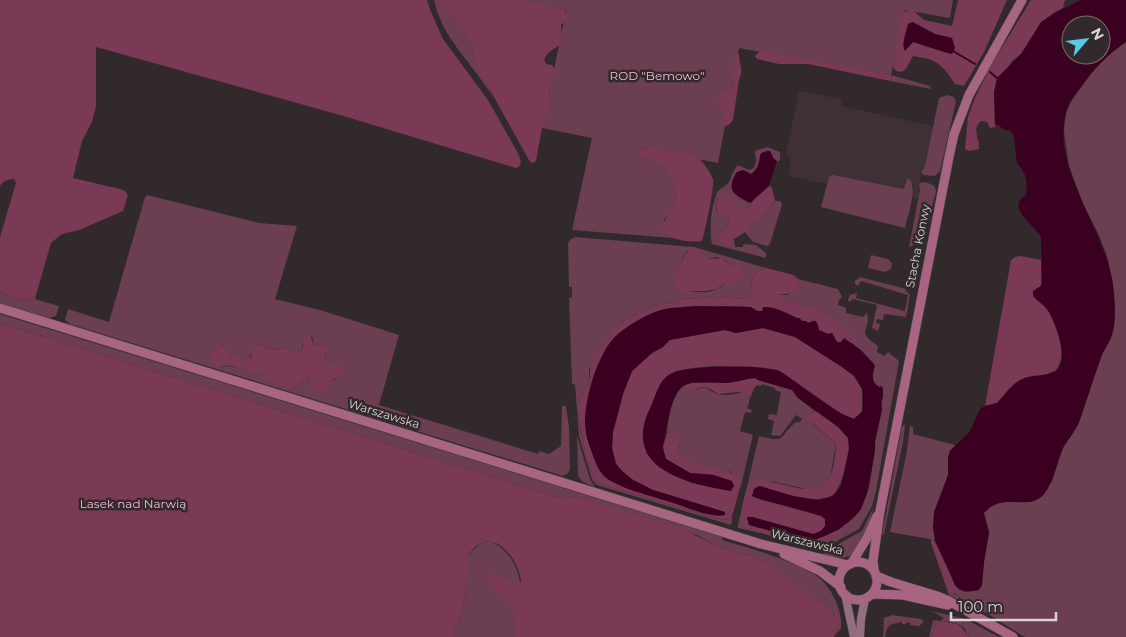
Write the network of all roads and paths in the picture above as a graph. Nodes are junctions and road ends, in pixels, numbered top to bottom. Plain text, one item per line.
1 (1022, 0) edge
2 (0, 308) edge
3 (880, 511) junction
4 (761, 544) junction
5 (849, 564) junction
6 (875, 573) junction
7 (843, 590) junction
8 (868, 596) junction
9 (958, 607) junction
10 (854, 637) edge
11 (860, 637) edge
12 (1013, 637) edge

1 - 3 main road, Stacha Konwy
2 - 4 main road, Warszawska
3 - 5 main road, Stacha Konwy
3 - 6 main road, Stacha Konwy
4 - 5 main road, Warszawska
4 - 7 main road, Warszawska
5 - 6 main road
5 - 7 main road
6 - 8 main road
6 - 9 main road
7 - 8 main road
7 - 10 street
8 - 9 main road
8 - 11 street
9 - 12 main road

